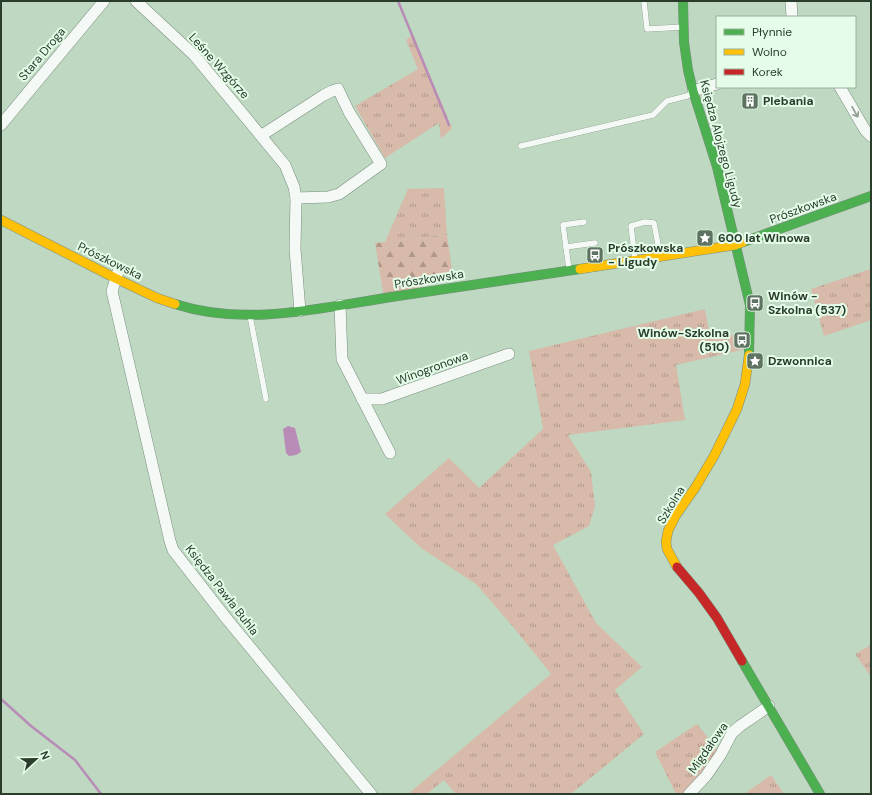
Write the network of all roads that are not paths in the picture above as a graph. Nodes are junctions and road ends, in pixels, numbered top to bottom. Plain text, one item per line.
1 (104, 1) edge
2 (136, 1) edge
3 (644, 1) edge
4 (683, 1) edge
5 (791, 2) edge
6 (792, 16) edge
7 (683, 27) junction
8 (716, 84) edge
9 (841, 88) edge
10 (693, 91) junction
11 (1, 125) edge
12 (262, 135) junction
13 (871, 136) edge
14 (521, 146) dead end
15 (871, 196) edge
16 (296, 198) junction
17 (1, 220) edge
18 (584, 222) dead end
19 (595, 243) dead end
20 (735, 245) junction
21 (566, 247) junction
22 (660, 256) junction
23 (635, 260) junction
24 (569, 270) junction
25 (117, 275) junction
26 (340, 305) junction
27 (300, 311) junction
28 (250, 316) junction
29 (509, 354) dead end
30 (266, 399) dead end
31 (362, 399) junction
32 (390, 453) dead end
33 (769, 706) junction
34 (371, 794) edge
35 (689, 794) edge
36 (820, 794) edge

1 - 11 street, Stara Droga
2 - 12 street, Leśne Wzgórze
3 - 7 lane
4 - 7 main road, Księdza Alojzego Ligudy
5 - 6 street
7 - 10 main road, Księdza Alojzego Ligudy
8 - 10 street
9 -> 13 street
10 - 14 lane
10 - 20 main road, Księdza Alojzego Ligudy
12 - 16 street, Leśne Wzgórze
12 - 16 street
15 - 20 main road, Prószkowska
16 - 27 street, Leśne Wzgórze
17 - 25 main road, Prószkowska
18 - 21 lane
19 - 21 lane
20 - 22 main road, Prószkowska
20 - 33 main road, Szkolna
21 - 24 lane
22 - 23 main road, Prószkowska
22 - 23 lane
23 - 24 main road, Prószkowska
24 - 26 main road, Prószkowska
25 - 28 main road, Prószkowska
25 - 34 street, Księdza Pawła Buhla
26 - 27 main road, Prószkowska
26 - 31 street
27 - 28 main road, Prószkowska
28 - 30 lane
29 - 31 street, Winogronowa
31 - 32 street
33 - 35 street, Migdałowa
33 - 36 main road, Szkolna

